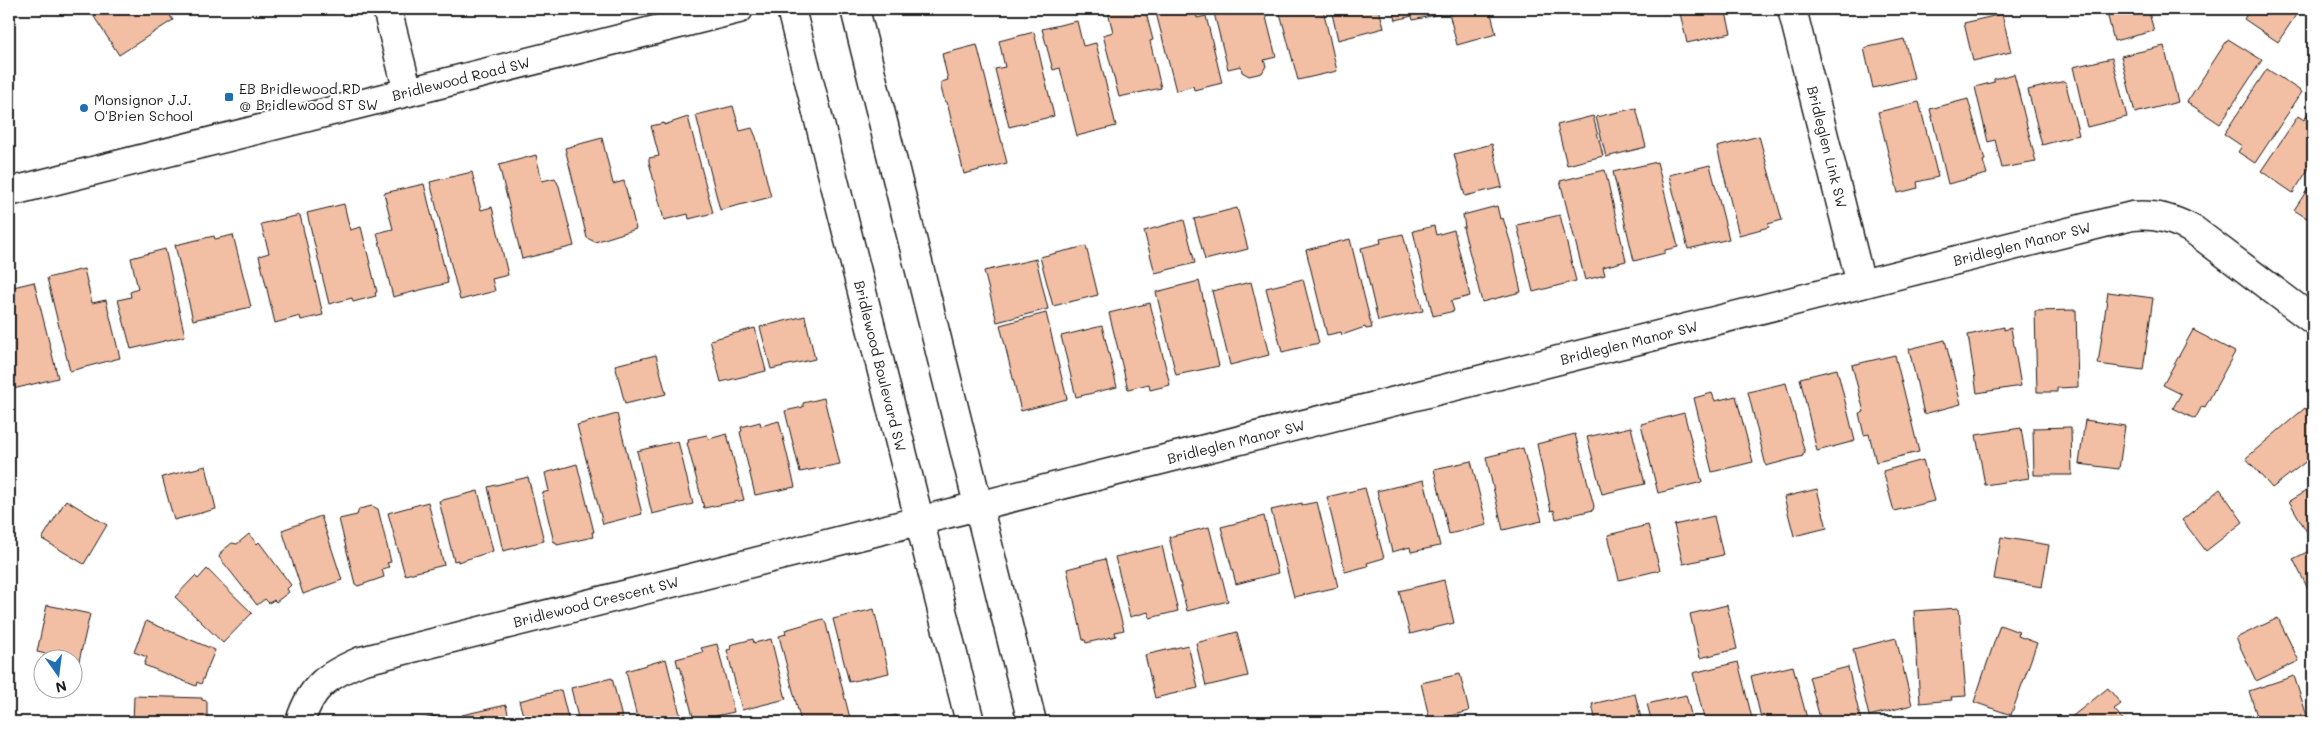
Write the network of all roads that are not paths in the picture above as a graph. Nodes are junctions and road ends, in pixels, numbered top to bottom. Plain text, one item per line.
1 (387, 9) edge
2 (739, 9) edge
3 (791, 9) edge
4 (855, 9) edge
5 (1792, 9) edge
6 (408, 92) junction
7 (9, 192) edge
8 (1861, 284) junction
9 (2313, 320) edge
10 (978, 507) junction
11 (918, 522) junction
12 (300, 722) edge
13 (970, 722) edge
14 (1032, 722) edge

1 - 6 street
2 - 6 street, Bridlewood Road SW
3 - 11 street, Bridlewood Boulevard SW
4 - 10 street
5 - 8 street, Bridleglen Link SW
6 - 7 street, Bridlewood Road SW
8 - 9 street, Bridleglen Manor SW
8 - 10 street, Bridleglen Manor SW
10 - 11 street, Bridleglen Manor SW
10 - 14 street
11 - 12 street, Bridlewood Crescent SW
11 - 13 street, Bridlewood Boulevard SW

